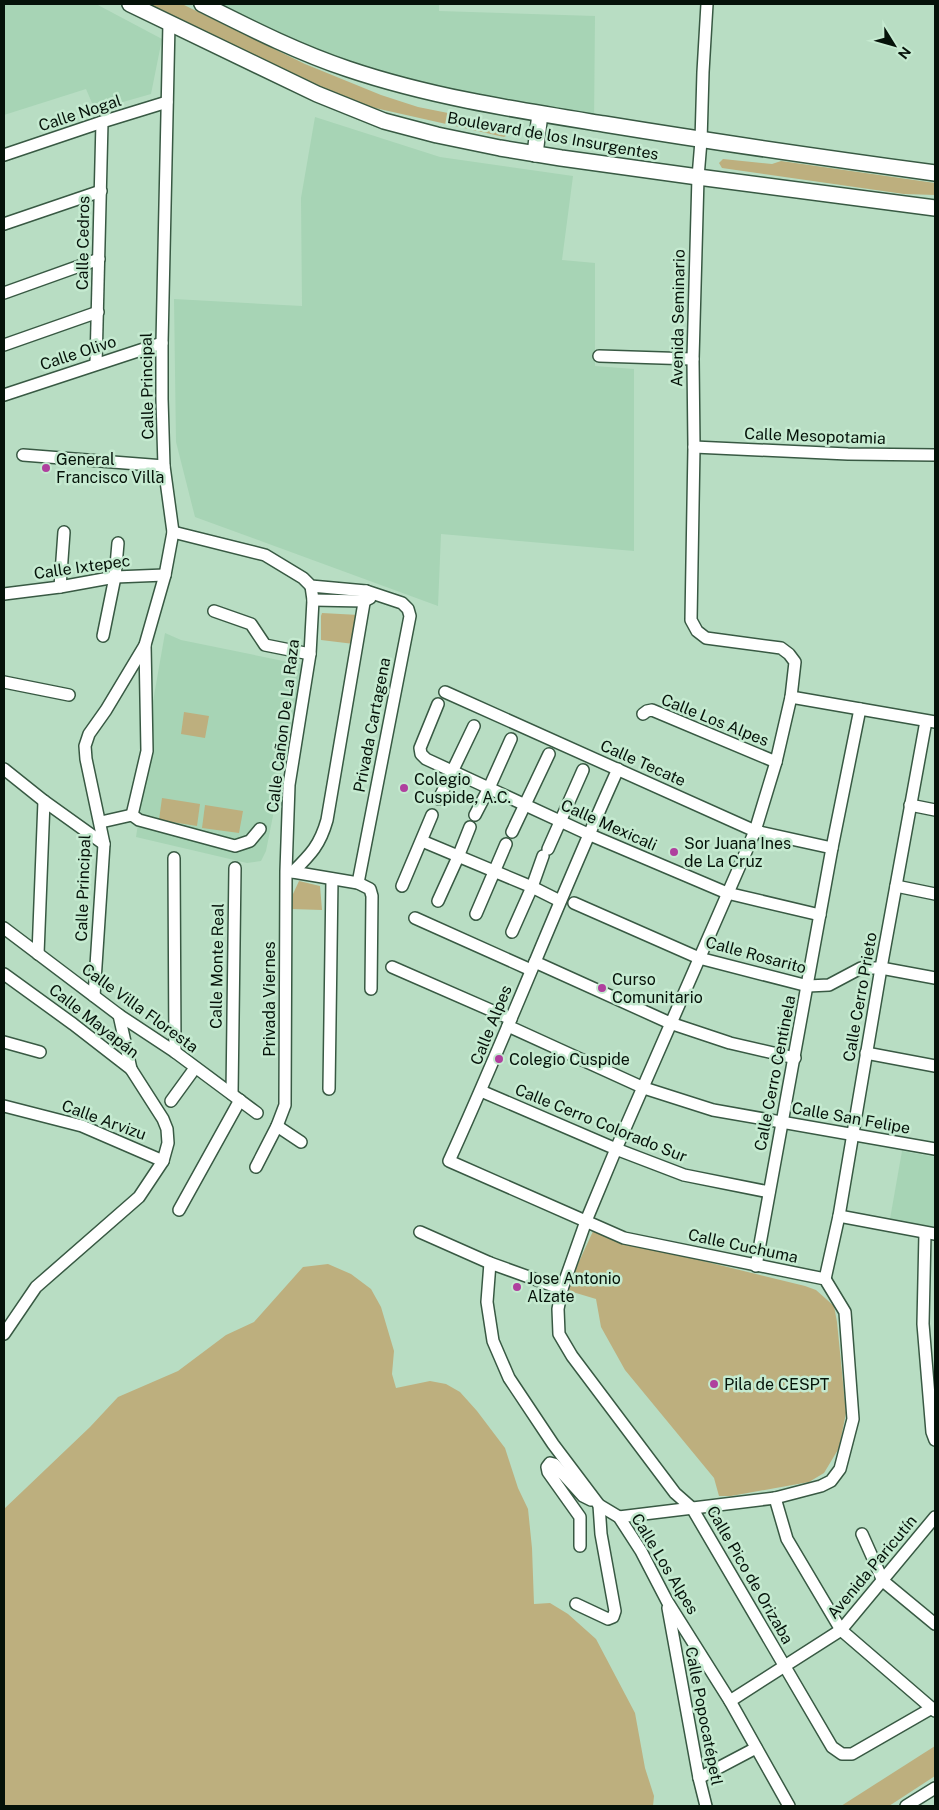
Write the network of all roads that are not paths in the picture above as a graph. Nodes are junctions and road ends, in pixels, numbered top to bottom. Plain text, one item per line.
1 (130, 4) edge
2 (202, 4) edge
3 (708, 4) edge
4 (169, 23) junction
5 (167, 102) junction
6 (540, 114) junction
7 (102, 122) junction
8 (701, 141) junction
9 (535, 154) junction
10 (4, 156) edge
11 (935, 173) edge
12 (698, 178) junction
13 (101, 191) junction
14 (935, 208) edge
15 (4, 224) edge
16 (99, 259) junction
17 (4, 293) edge
18 (98, 312) junction
19 (162, 343) junction
20 (4, 344) edge
21 (599, 356) dead end
22 (692, 359) junction
23 (96, 364) junction
24 (4, 395) edge
25 (694, 447) junction
26 (24, 455) dead end
27 (935, 455) edge
28 (164, 466) junction
29 (64, 532) dead end
30 (173, 532) junction
31 (118, 543) dead end
32 (165, 574) junction
33 (115, 577) junction
34 (311, 586) junction
35 (60, 587) junction
36 (4, 594) edge
37 (369, 596) junction
38 (313, 600) junction
39 (214, 611) dead end
40 (697, 631) joint
41 (103, 636) dead end
42 (145, 646) junction
43 (310, 654) junction
44 (4, 682) edge
45 (445, 692) dead end
46 (69, 695) dead end
47 (791, 697) junction
48 (438, 704) dead end
49 (860, 709) junction
50 (643, 714) dead end
51 (931, 722) edge
52 (474, 726) dead end
53 (510, 739) dead end
54 (549, 754) dead end
55 (776, 762) junction
56 (4, 769) edge
57 (618, 769) junction
58 (583, 770) dead end
59 (453, 771) junction
60 (489, 788) junction
61 (439, 799) dead end
62 (44, 801) junction
63 (526, 805) junction
64 (910, 805) junction
65 (935, 810) edge
66 (132, 815) junction
67 (432, 815) dead end
68 (475, 815) dead end
69 (101, 822) junction
70 (562, 822) junction
71 (470, 827) dead end
72 (260, 829) dead end
73 (754, 831) junction
74 (512, 832) dead end
75 (588, 834) junction
76 (422, 841) junction
77 (104, 844) junction
78 (506, 844) dead end
79 (832, 848) junction
80 (458, 857) junction
81 (174, 858) dead end
82 (235, 868) dead end
83 (289, 871) junction
84 (494, 873) junction
85 (332, 879) junction
86 (358, 883) junction
87 (402, 886) dead end
88 (896, 886) junction
89 (532, 887) junction
90 (727, 893) junction
91 (935, 894) edge
92 (438, 901) dead end
93 (560, 901) junction
94 (574, 903) dead end
95 (476, 914) dead end
96 (820, 915) junction
97 (415, 918) dead end
98 (4, 928) edge
99 (512, 932) dead end
100 (38, 954) junction
101 (699, 958) junction
102 (533, 966) junction
103 (392, 967) dead end
104 (881, 968) junction
105 (4, 974) edge
106 (935, 978) edge
107 (808, 986) junction
108 (370, 989) dead end
109 (94, 996) junction
110 (119, 1015) junction
111 (510, 1022) junction
112 (670, 1023) junction
113 (4, 1042) edge
114 (40, 1052) dead end
115 (175, 1052) junction
116 (866, 1053) junction
117 (795, 1058) junction
118 (935, 1066) edge
119 (131, 1068) junction
120 (195, 1068) junction
121 (644, 1088) junction
122 (329, 1089) dead end
123 (481, 1091) junction
124 (236, 1097) junction
125 (171, 1101) dead end
126 (4, 1106) edge
127 (257, 1113) dead end
128 (783, 1123) junction
129 (277, 1126) junction
130 (852, 1134) junction
131 (301, 1142) dead end
132 (616, 1149) junction
133 (935, 1149) edge
134 (164, 1161) junction
135 (449, 1161) joint
136 (256, 1167) dead end
137 (769, 1192) junction
138 (179, 1210) dead end
139 (838, 1216) junction
140 (586, 1221) junction
141 (420, 1232) dead end
142 (930, 1233) edge
143 (490, 1262) junction
144 (756, 1266) junction
145 (825, 1279) junction
146 (562, 1289) junction
147 (935, 1323) edge
148 (923, 1324) junction
149 (4, 1334) edge
150 (932, 1392) edge
151 (935, 1440) edge
152 (775, 1498) junction
153 (599, 1505) junction
154 (692, 1508) junction
155 (935, 1517) edge
156 (619, 1518) junction
157 (925, 1529) junction
158 (862, 1534) dead end
159 (935, 1537) edge
160 (580, 1546) dead end
161 (883, 1581) junction
162 (667, 1601) junction
163 (576, 1604) dead end
164 (935, 1624) edge
165 (841, 1630) junction
166 (784, 1667) junction
167 (730, 1701) junction
168 (933, 1710) edge
169 (756, 1748) junction
170 (699, 1778) junction
171 (935, 1788) edge
172 (706, 1806) edge
173 (789, 1806) edge
174 (907, 1806) edge

1 - 4 main road, Boulevard de los Insurgentes
2 - 6 main road, Boulevard de los Insurgentes
3 - 8 street, Avenida Seminario
4 - 5 street, Calle Principal
4 - 9 main road, Boulevard de los Insurgentes
5 - 7 street, Calle Nogal
5 - 19 street, Calle Principal
6 - 8 main road, Boulevard de los Insurgentes
6 - 9 main road
7 - 10 street, Calle Nogal
7 - 13 street, Calle Cedros
8 - 11 main road, Boulevard de los Insurgentes
8 - 12 street, Avenida Seminario
9 - 12 main road, Boulevard de los Insurgentes
12 - 14 main road, Boulevard de los Insurgentes
12 - 22 street, Avenida Seminario
13 - 15 street
13 - 16 street, Calle Cedros
16 - 17 street
16 - 18 street, Calle Cedros
18 - 20 street
18 - 23 street, Calle Cedros
19 - 23 street, Calle Olivo
19 - 28 street, Calle Principal
21 - 22 street
22 - 25 street, Avenida Seminario
23 - 24 street, Calle Olivo
25 - 27 street, Calle Mesopotamia
25 - 40 street, Avenida Seminario
26 - 28 street
28 - 30 street, Calle Principal
29 - 35 street
30 - 32 street, Calle Principal
30 - 34 street
31 - 33 street
32 - 33 street, Calle Ixtepec
32 - 42 street, Calle Principal
33 - 35 street, Calle Ixtepec
33 - 41 street
34 - 37 street, Privada Cartagena
34 - 38 street, Calle Cañon De La Raza
35 - 36 street, Calle Ixtepec
37 - 38 street, Privada Cartagena
37 - 83 street
37 - 86 street, Privada Cartagena
38 - 43 street, Calle Cañon De La Raza
39 - 43 street
40 - 47 street, Calle Pico de Orizaba
42 - 66 street
42 - 69 street, Calle Principal
43 - 83 street, Calle Cañon De La Raza
44 - 46 street
45 - 57 street, Calle Tecate
47 - 49 street
47 - 55 street, Calle Pico de Orizaba
48 - 59 street, Calle Mexicali
49 - 51 street
49 - 79 street, Calle Cerro Centinela
50 - 55 street, Calle Los Alpes
51 - 64 street, Calle Cerro Prieto
52 - 59 street
53 - 60 street
54 - 63 street
55 - 73 street, Calle Pico de Orizaba
56 - 62 street
57 - 73 street, Calle Tecate
57 - 75 street, Calle Alpes
58 - 70 street
59 - 60 street, Calle Mexicali
59 - 61 street
60 - 63 street, Calle Mexicali
60 - 68 street
62 - 77 street
62 - 100 street
63 - 70 street, Calle Mexicali
63 - 74 street
64 - 65 street
64 - 88 street, Calle Cerro Prieto
66 - 69 street
66 - 72 street
67 - 76 street
69 - 77 street, Calle Principal
70 - 75 street, Calle Mexicali
70 - 89 street
71 - 80 street
73 - 79 street, Calle Tecate
73 - 90 street, Calle Pico de Orizaba
75 - 90 street, Calle Mexicali
75 - 93 street, Calle Alpes
76 - 80 street
76 - 87 street
77 - 109 street, Calle Principal
78 - 84 street
79 - 96 street, Calle Cerro Centinela
80 - 84 street
80 - 92 street
81 - 115 street
82 - 124 street, Calle Monte Real
83 - 85 street
83 - 129 street, Privada Viernes
84 - 89 street
84 - 95 street
85 - 86 street
85 - 122 street
86 - 108 street
88 - 91 street
88 - 104 street, Calle Cerro Prieto
89 - 93 street
89 - 99 street
90 - 96 street, Calle Mexicali
90 - 101 street, Calle Pico de Orizaba
93 - 102 street, Calle Alpes
94 - 101 street, Calle Rosarito
96 - 107 street, Calle Cerro Centinela
97 - 102 street
98 - 100 street, Calle Villa Floresta
100 - 109 street, Calle Villa Floresta
101 - 107 street, Calle Rosarito
101 - 112 street, Calle Pico de Orizaba
102 - 111 street, Calle Alpes
102 - 112 street
103 - 111 street, Calle San Felipe
104 - 106 street, Calle Rosarito
104 - 107 street, Calle Rosarito
104 - 116 street, Calle Cerro Prieto
105 - 119 street, Calle Mayapán
107 - 117 street, Calle Cerro Centinela
109 - 110 street, Calle Villa Floresta
110 - 115 street, Calle Villa Floresta
110 - 119 street
111 - 121 street, Calle San Felipe
111 - 123 street, Calle Alpes
112 - 117 street
112 - 121 street, Calle Pico de Orizaba
113 - 114 street
115 - 120 street, Calle Villa Floresta
116 - 118 street
116 - 130 street, Calle Cerro Prieto
117 - 128 street, Calle Cerro Centinela
119 - 134 street, Calle Mayapán
120 - 124 street, Calle Villa Floresta
120 - 125 street
121 - 128 street, Calle San Felipe
121 - 132 street, Calle Pico de Orizaba
123 - 132 street, Calle Cerro Colorado Sur
123 - 135 street, Calle Alpes
124 - 127 street, Calle Villa Floresta
124 - 138 street
126 - 134 street, Calle Arvizu
128 - 130 street, Calle San Felipe
128 - 137 street, Calle Cerro Centinela
129 - 131 street
129 - 136 street, Privada Viernes
130 - 133 street, Calle San Felipe
130 - 139 street, Calle Cerro Prieto
132 - 137 street, Calle Cerro Colorado Sur
132 - 140 street, Calle Pico de Orizaba
134 - 149 street
135 - 140 street, Calle Cuchuma
137 - 144 street, Calle Cerro Centinela
139 - 142 street
139 - 145 street, Calle Cerro Prieto
140 - 144 street, Calle Cuchuma
140 - 146 street, Calle Pico de Orizaba
141 - 143 street
142 - 148 street
143 - 146 street
143 - 153 street, Calle Los Alpes
144 - 145 street, Calle Cuchuma
145 - 152 street
146 - 154 street, Calle Pico de Orizaba
147 - 148 street
148 - 150 street
150 - 151 street
152 - 154 street
152 - 165 street
153 - 156 street, Calle Los Alpes
153 - 160 street
153 - 163 street
154 - 156 street
154 - 166 street, Calle Pico de Orizaba
155 - 157 street, Avenida Paricutín
156 - 162 street, Calle Los Alpes
157 - 159 street
157 - 161 street, Avenida Paricutín
158 - 161 street
161 - 164 street
161 - 165 street, Avenida Paricutín
162 - 167 street, Calle Los Alpes
162 - 170 street, Calle Popocatépetl
165 - 166 street, Avenida Paricutín
165 - 168 street
166 - 167 street, Avenida Paricutín
166 - 168 street, Calle Pico de Orizaba
167 - 169 street, Calle Los Alpes
169 - 170 street
169 - 173 street, Calle Los Alpes
170 - 172 street, Calle Popocatépetl
171 - 174 street

